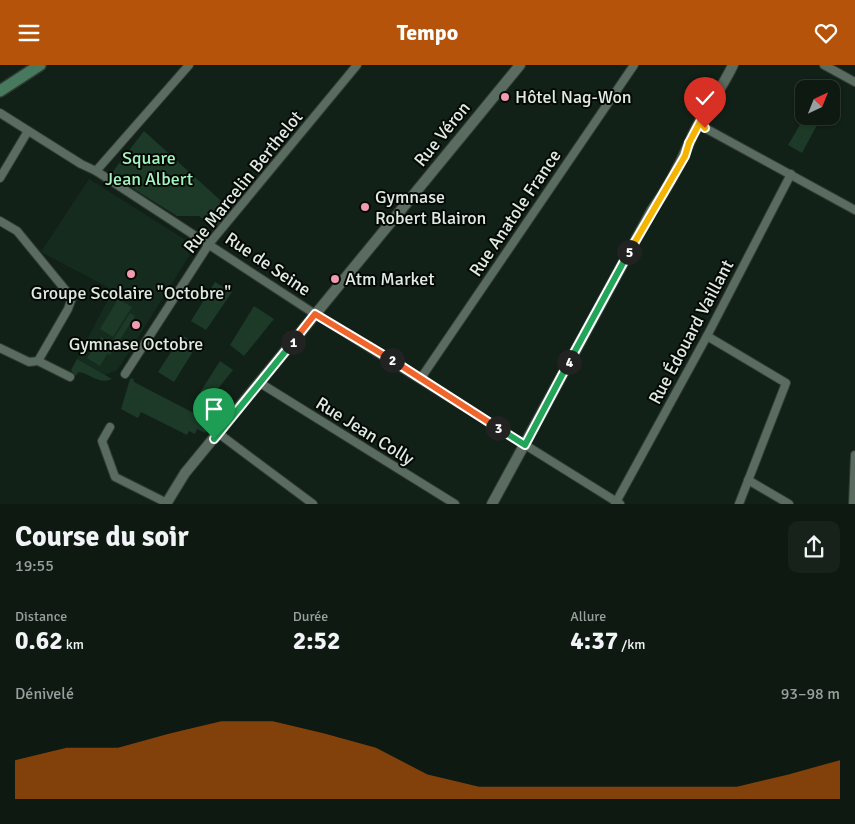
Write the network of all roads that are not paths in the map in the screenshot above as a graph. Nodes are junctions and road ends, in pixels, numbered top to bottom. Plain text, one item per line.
1 (40, 65) edge
2 (190, 65) edge
3 (357, 65) edge
4 (520, 65) edge
5 (634, 65) edge
6 (733, 65) edge
7 (824, 65) edge
8 (29, 69) edge
9 (855, 82) edge
10 (0, 91) edge
11 (0, 113) edge
12 (700, 122) junction
13 (28, 131) junction
14 (96, 171) junction
15 (791, 174) junction
16 (0, 178) edge
17 (855, 210) edge
18 (0, 221) edge
19 (209, 243) junction
20 (315, 314) junction
21 (707, 336) junction
22 (0, 347) edge
23 (38, 361) junction
24 (126, 374) dead end
25 (70, 377) dead end
26 (421, 378) junction
27 (260, 383) junction
28 (110, 427) dead end
29 (218, 433) junction
30 (525, 445) junction
31 (855, 455) edge
32 (748, 480) junction
33 (617, 503) edge
34 (166, 504) edge
35 (312, 504) edge
36 (455, 504) edge
37 (492, 504) edge
38 (739, 504) edge
39 (789, 504) edge
40 (852, 504) edge

1 - 8 main road
2 - 14 street
3 - 19 street, Rue Marcelin Berthelot
4 - 20 street, Rue Véron
5 - 26 street, Rue Anatole France
6 - 12 street
7 - 9 street
8 - 10 main road
11 - 13 street, Rue de Seine
12 - 15 street
12 - 30 street
13 - 14 street, Rue de Seine
13 - 16 street
14 - 19 street, Rue de Seine
15 - 17 street
15 - 21 street, Rue Édouard Vaillant
18 - 23 street
19 - 20 street, Rue de Seine
19 - 24 street, Rue Marcelin Berthelot
20 - 26 street, Rue de Seine
20 - 27 street, Rue Véron
21 - 32 street
21 - 33 street, Rue Édouard Vaillant
22 - 23 street
23 - 25 street
26 - 30 street, Rue de Seine
27 - 29 street, Rue Véron
27 - 36 street, Rue Jean Colly
28 - 34 street
29 - 34 street, Rue Véron
29 - 35 street
30 - 33 street, Rue de Seine
30 - 37 street
31 - 40 street
32 - 38 street
32 - 39 street

